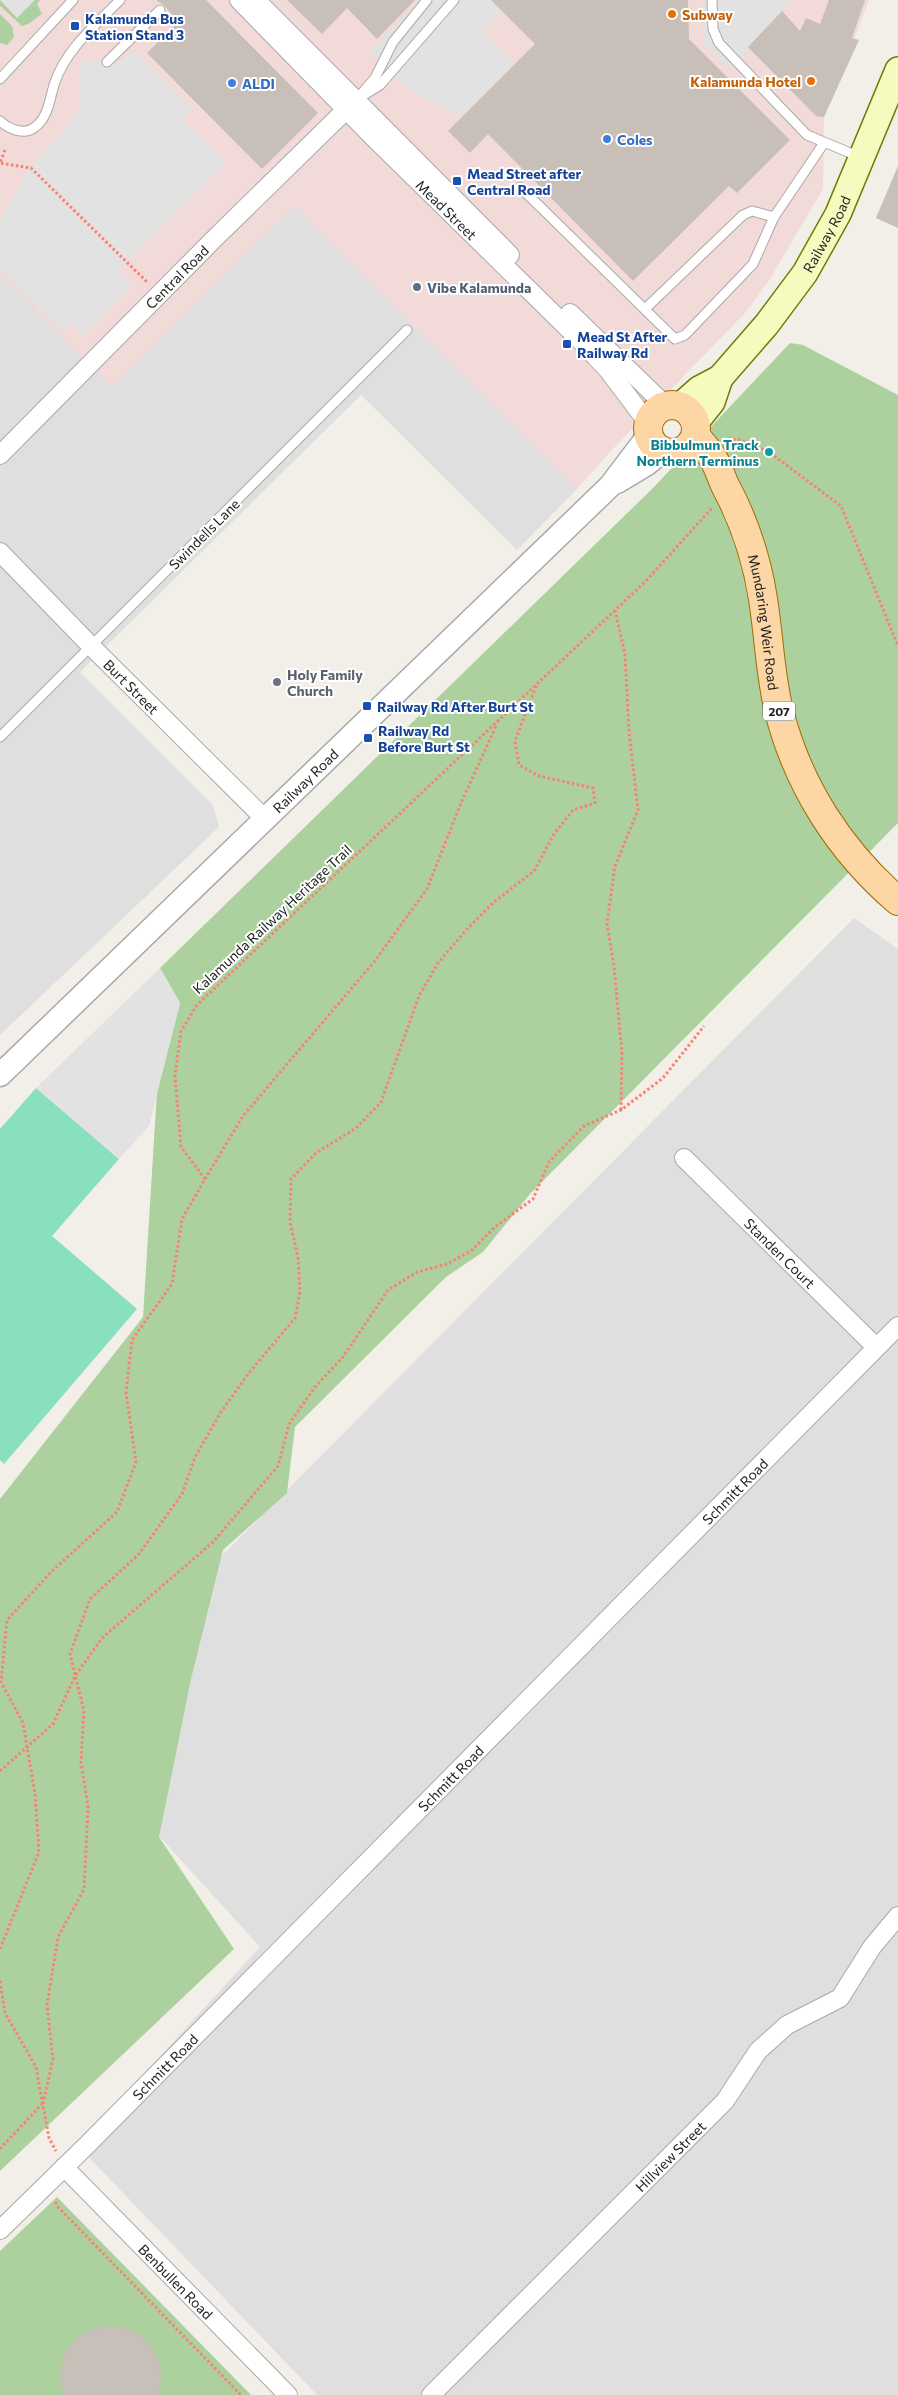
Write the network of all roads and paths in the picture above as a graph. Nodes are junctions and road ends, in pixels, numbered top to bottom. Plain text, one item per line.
1 (73, 0) edge
2 (120, 0) edge
3 (239, 0) edge
4 (256, 0) edge
5 (428, 0) edge
6 (454, 0) edge
7 (712, 0) edge
8 (160, 10) dead end
9 (106, 62) dead end
10 (898, 70) edge
11 (0, 79) edge
12 (351, 105) junction
13 (0, 121) edge
14 (824, 143) junction
15 (5, 150) dead end
16 (863, 158) junction
17 (520, 186) dead end
18 (774, 217) junction
19 (148, 282) dead end
20 (645, 309) junction
21 (408, 330) dead end
22 (676, 430) junction
23 (0, 456) edge
24 (728, 491) junction
25 (0, 552) edge
26 (615, 609) junction
27 (91, 646) junction
28 (898, 646) edge
29 (537, 684) junction
30 (498, 721) junction
31 (0, 737) edge
32 (264, 818) junction
33 (898, 901) edge
34 (704, 1026) dead end
35 (0, 1075) edge
36 (621, 1110) junction
37 (684, 1158) dead end
38 (205, 1179) junction
39 (898, 1326) edge
40 (876, 1347) junction
41 (75, 1676) junction
42 (27, 1746) junction
43 (0, 1771) edge
44 (898, 1916) edge
45 (0, 1949) edge
46 (0, 1981) edge
47 (43, 2104) junction
48 (0, 2149) edge
49 (64, 2167) junction
50 (0, 2230) edge
51 (241, 2395) edge
52 (288, 2395) edge
53 (430, 2395) edge

1 - 11 lane
2 - 13 lane
3 - 12 street, Mead Street / 207
4 - 12 street, Mead Street / 207
5 - 12 lane, Central Road
6 - 12 lane, Central Road
7 - 14 lane
8 - 9 lane
10 - 16 main road, Railway Road
12 - 22 street, Mead Street / 207
12 - 22 street, Mead Street / 207
12 - 23 street, Central Road
14 - 16 lane
14 - 18 lane
15 - 19 path
16 - 22 main road, Railway Road
17 - 20 lane
18 - 20 lane
18 - 20 lane
21 - 27 lane, Swindells Lane
22 - 24 main road, Mundaring Weir Road / 207
22 - 28 path
22 - 32 street, Railway Road
24 - 26 path, Kalamunda Railway Heritage Trail
24 - 33 main road, Mundaring Weir Road / 207
25 - 27 street, Burt Street
26 - 29 path, Kalamunda Railway Heritage Trail
26 - 36 path
27 - 31 lane, Swindells Lane
27 - 32 street, Burt Street
29 - 30 path, Kalamunda Railway Heritage Trail
29 - 41 path, Kalamunda Railway Heritage Trail
30 - 38 path, Kalamunda Railway Heritage Trail
30 - 38 path, Kalamunda Railway Heritage Trail
32 - 35 street, Railway Road
34 - 36 path
36 - 41 path
37 - 40 street, Standen Court
38 - 42 path, Kalamunda Railway Heritage Trail
39 - 40 street, Schmitt Road
40 - 49 street, Schmitt Road
41 - 42 path
41 - 47 path, Kalamunda Railway Heritage Trail
42 - 43 path
42 - 45 path, Kalamunda Railway Heritage Trail
44 - 53 street, Hillview Street
46 - 47 path, Kalamunda Railway Heritage Trail
47 - 48 path
47 - 49 path, Kalamunda Railway Heritage Trail
49 - 50 street, Schmitt Road
49 - 51 path
49 - 52 street, Benbullen Road

